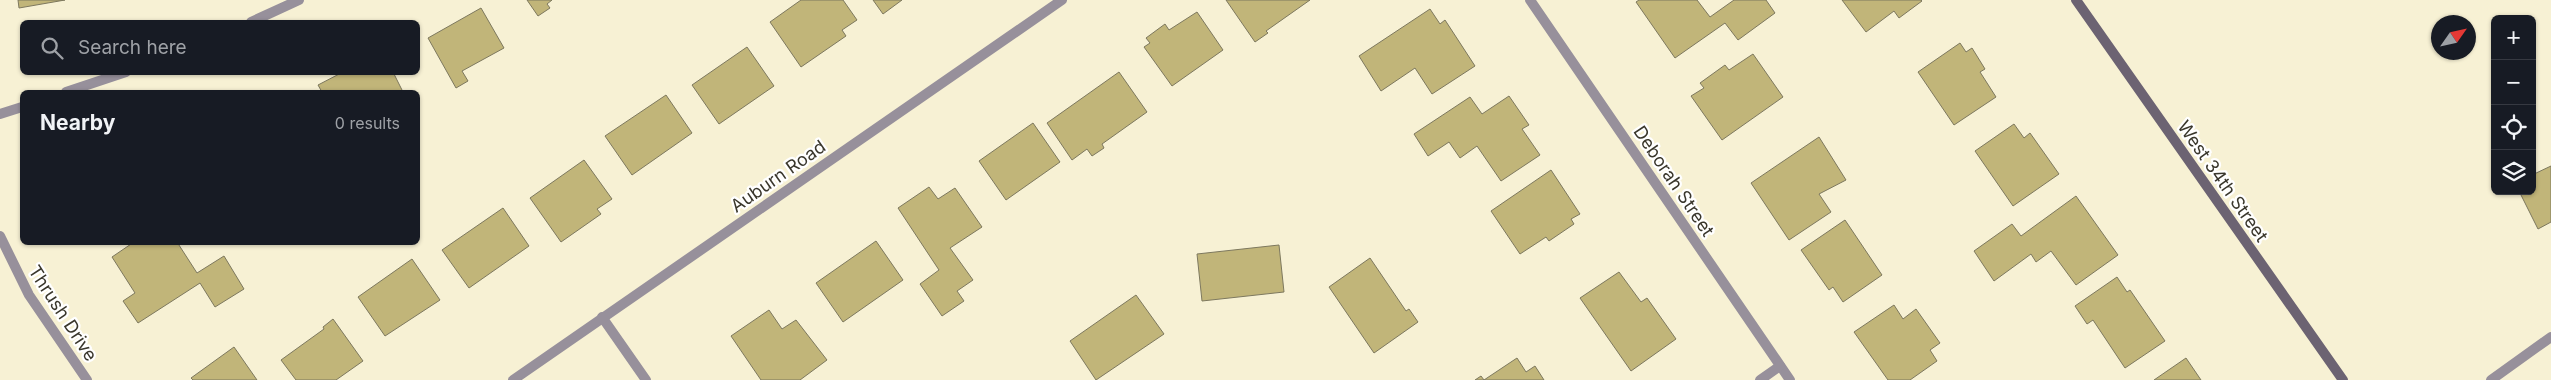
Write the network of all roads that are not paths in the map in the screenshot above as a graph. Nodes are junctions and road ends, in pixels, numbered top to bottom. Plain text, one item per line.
1 (299, 0) edge
2 (1062, 0) edge
3 (1530, 0) edge
4 (2076, 0) edge
5 (255, 20) edge
6 (117, 75) edge
7 (72, 90) edge
8 (20, 107) edge
9 (0, 114) edge
10 (0, 236) edge
11 (602, 317) junction
12 (2551, 337) edge
13 (1780, 366) junction
14 (87, 380) edge
15 (513, 380) edge
16 (646, 380) edge
17 (1760, 380) edge
18 (1790, 380) edge
19 (2343, 380) edge
20 (2491, 380) edge

1 - 5 street
2 - 11 street, Auburn Road
3 - 13 street, Deborah Street
4 - 19 street, West 34th Street
6 - 7 street
8 - 9 street
10 - 14 street, Thrush Drive
11 - 15 street, Auburn Road
11 - 16 street
12 - 20 street
13 - 17 street
13 - 18 street, Deborah Street

